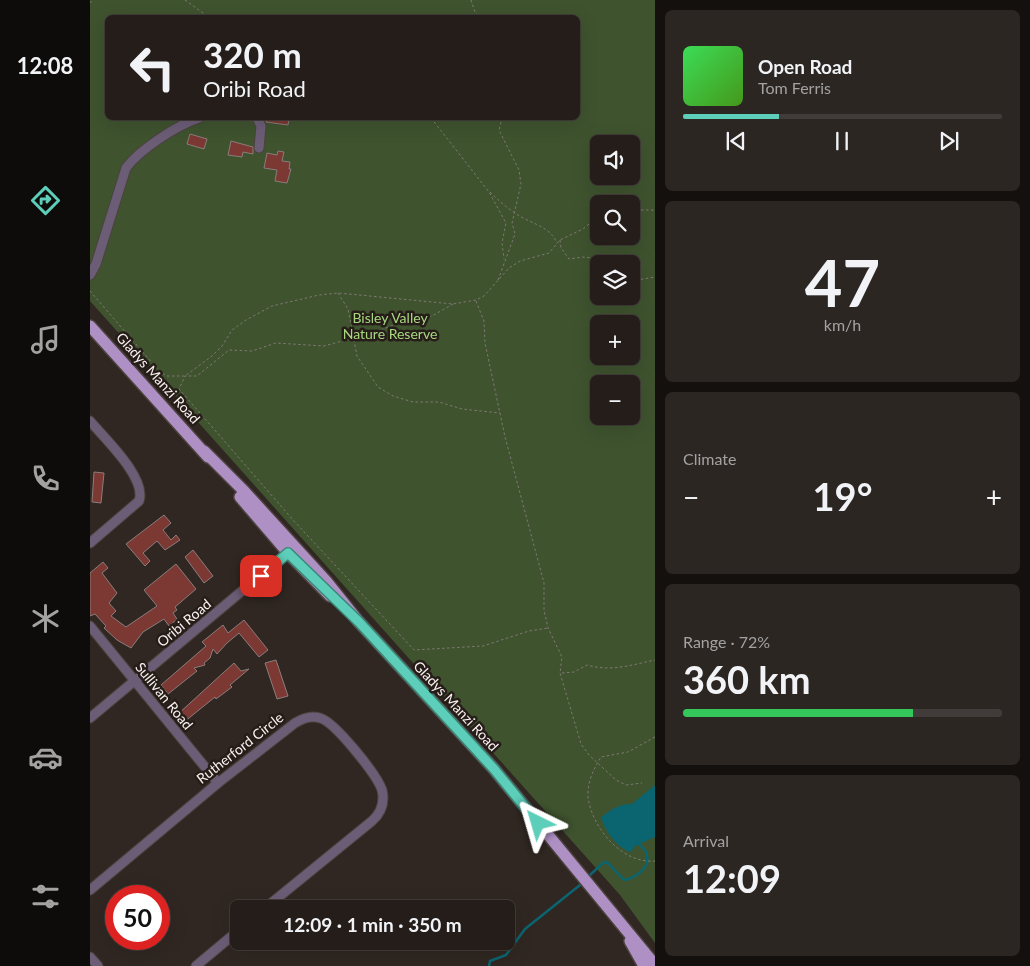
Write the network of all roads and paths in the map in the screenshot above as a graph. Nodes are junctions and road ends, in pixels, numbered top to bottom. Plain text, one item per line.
1 (92, 0) edge
2 (186, 0) edge
3 (471, 0) edge
4 (90, 3) edge
5 (206, 15) edge
6 (478, 15) edge
7 (194, 120) edge
8 (258, 120) edge
9 (433, 120) edge
10 (502, 120) edge
11 (259, 148) dead end
12 (489, 192) junction
13 (640, 210) edge
14 (655, 210) edge
15 (515, 213) junction
16 (590, 223) edge
17 (560, 240) junction
18 (557, 244) junction
19 (590, 258) edge
20 (505, 262) junction
21 (90, 275) edge
22 (655, 277) edge
23 (640, 280) edge
24 (498, 281) junction
25 (90, 291) edge
26 (338, 293) junction
27 (476, 300) junction
28 (453, 304) junction
29 (90, 326) edge
30 (353, 340) junction
31 (184, 376) junction
32 (501, 413) junction
33 (90, 421) edge
34 (90, 543) edge
35 (292, 550) junction
36 (90, 626) edge
37 (548, 628) junction
38 (655, 660) edge
39 (560, 673) junction
40 (134, 682) junction
41 (90, 718) edge
42 (655, 737) edge
43 (597, 762) junction
44 (218, 783) junction
45 (642, 783) dead end
46 (655, 861) edge
47 (90, 890) edge
48 (275, 900) edge
49 (623, 928) junction
50 (230, 938) edge
51 (90, 957) edge
52 (655, 965) edge
53 (98, 966) edge
54 (196, 966) edge
55 (644, 966) edge

1 - 4 path
2 - 5 path
3 - 6 path
7 - 21 street
8 - 11 street
9 - 12 path
10 - 15 path
12 - 15 path
12 - 20 path
13 - 14 path
15 - 18 path
15 - 20 path
16 - 17 path
17 - 18 path
17 - 19 path
18 - 24 path
20 - 24 path
22 - 23 path
24 - 27 path
25 - 31 path
26 - 28 path
26 - 30 path
26 - 31 path
27 - 28 path
27 - 32 path
28 - 30 path
29 - 35 main road, Gladys Manzi Road
30 - 31 path
30 - 32 path
31 - 37 path
32 - 37 path
33 - 34 street
35 - 40 street, Oribi Road
35 - 49 main road, Gladys Manzi Road
36 - 40 street, Sullivan Road
37 - 39 path
38 - 39 path
39 - 43 path
40 - 41 street, Oribi Road
40 - 44 street, Sullivan Road
42 - 43 path
43 - 45 path
43 - 46 path
44 - 47 street, Rutherford Circle
44 - 48 street, Rutherford Circle
49 - 52 main road, Gladys Manzi Road
49 - 55 main road, Gladys Manzi Road
50 - 54 street
51 - 53 street

